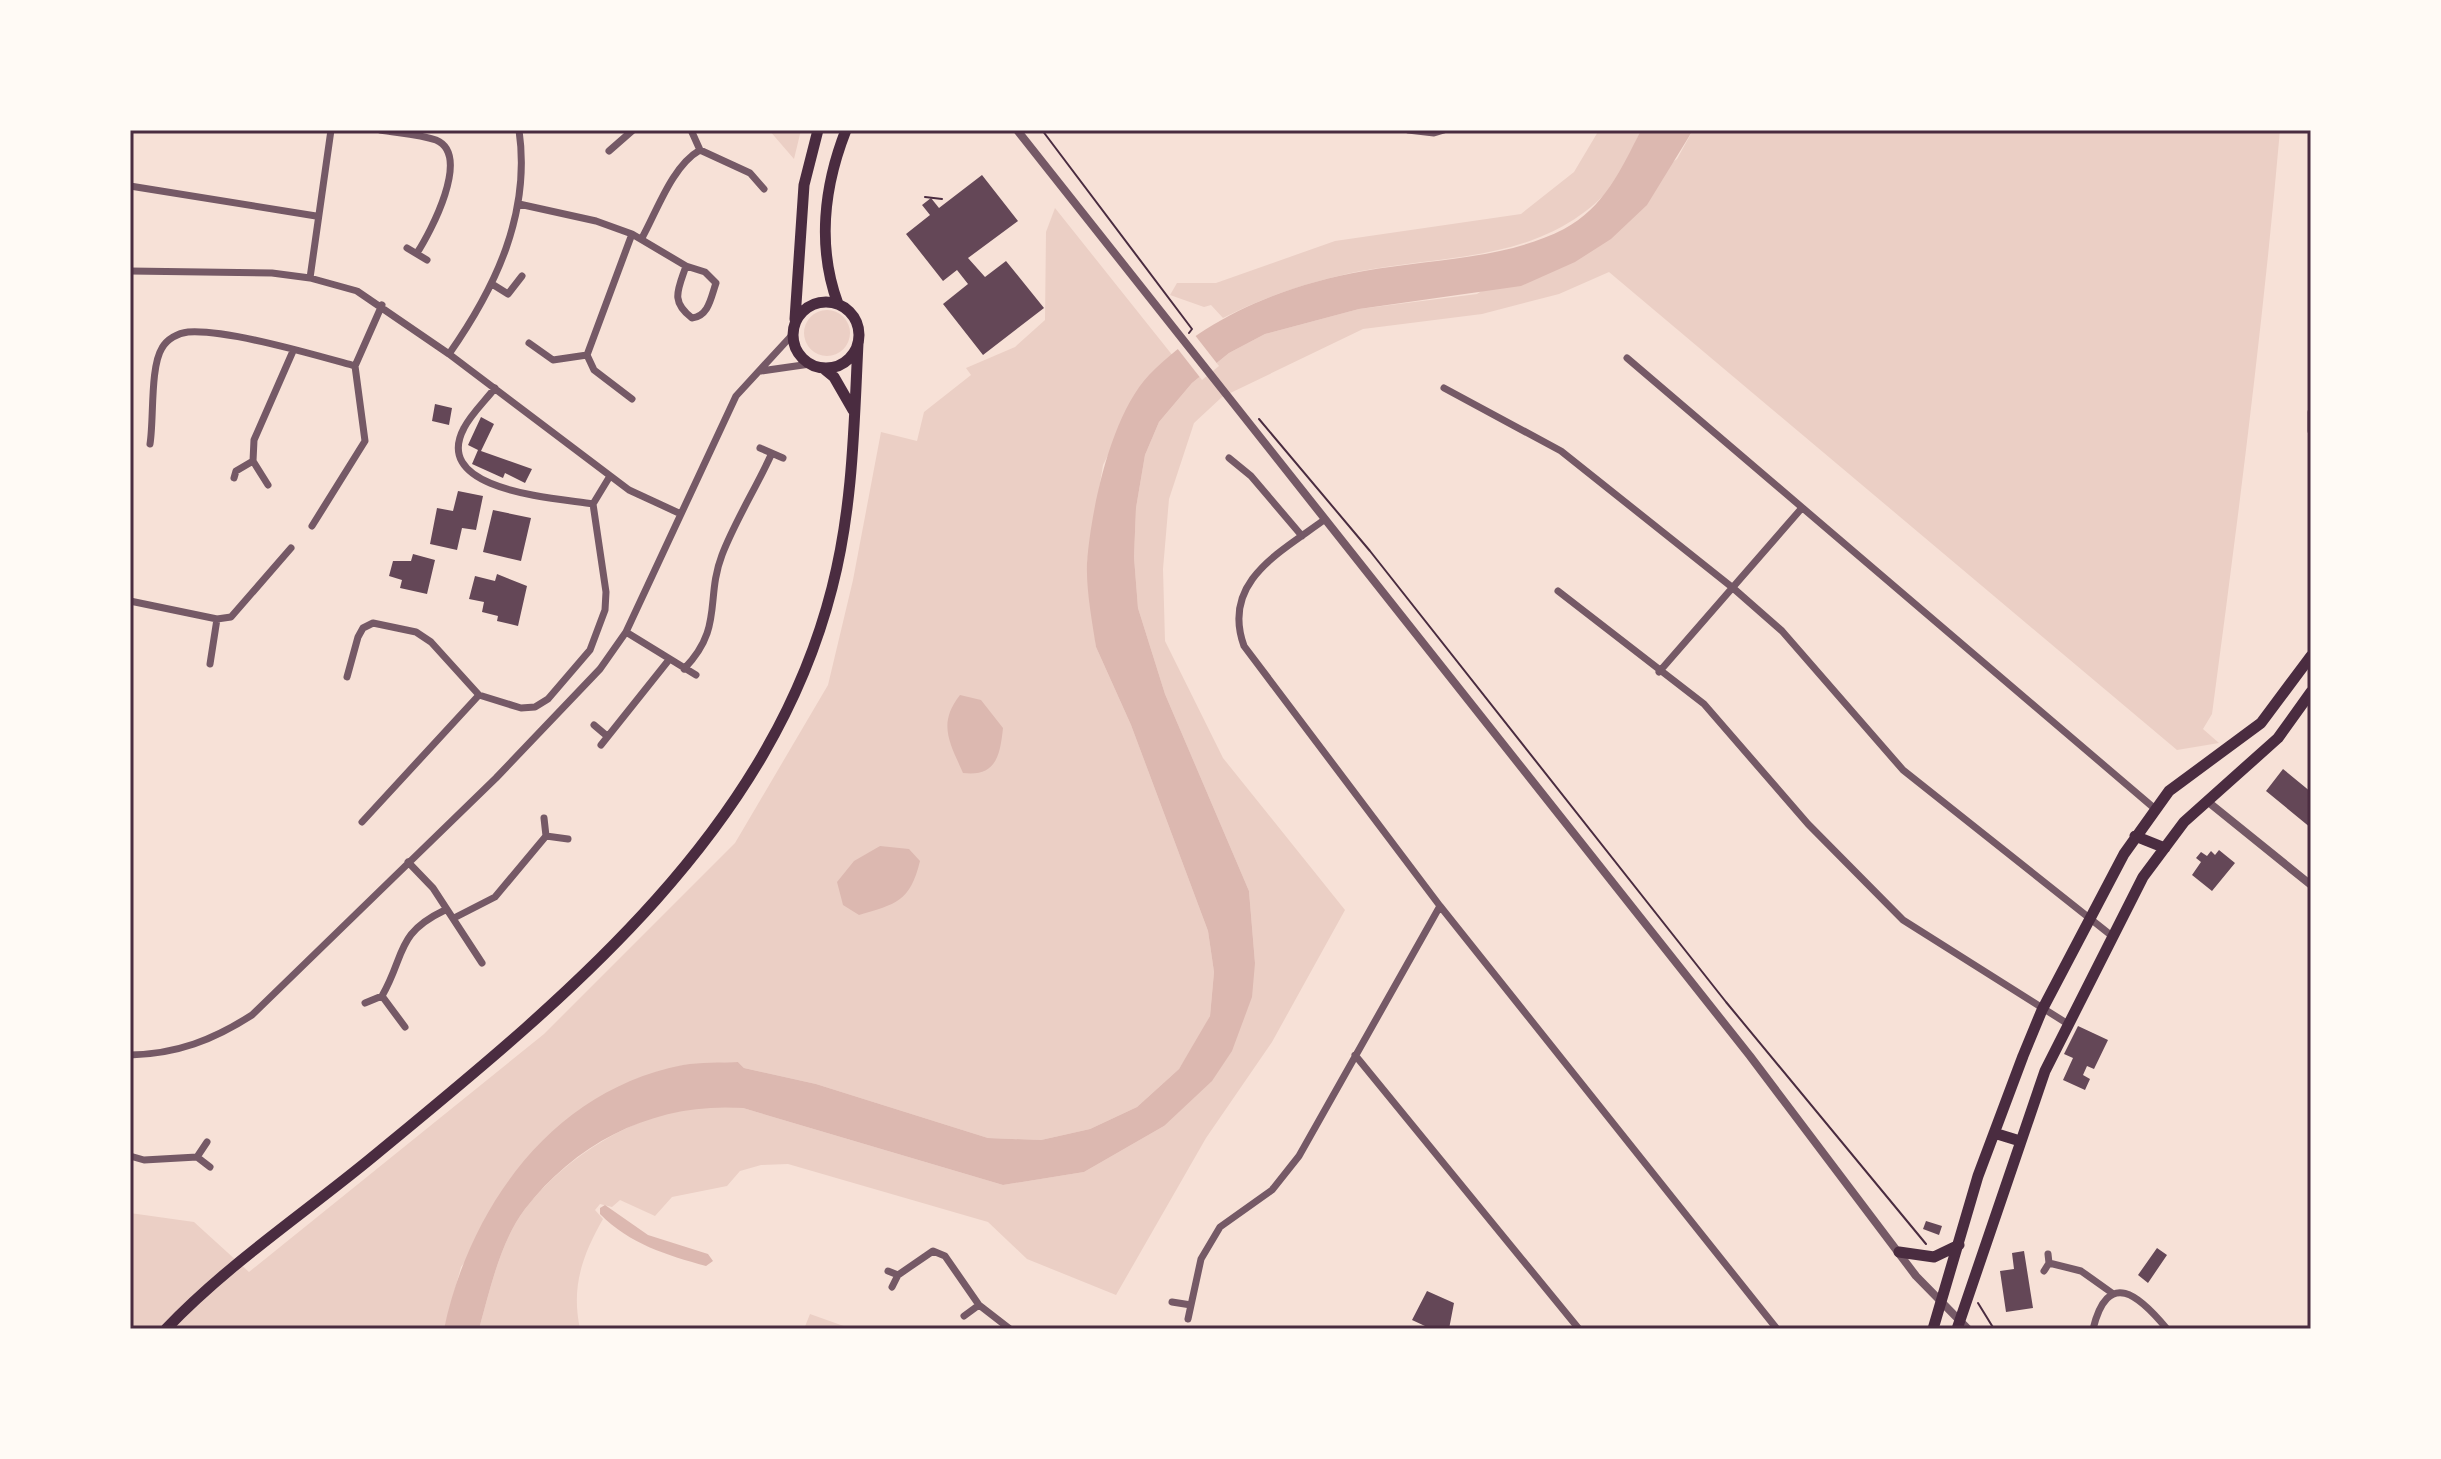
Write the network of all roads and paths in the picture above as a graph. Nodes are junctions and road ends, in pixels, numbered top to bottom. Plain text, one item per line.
1 (331, 130) edge
2 (380, 130) edge
3 (519, 130) edge
4 (633, 130) edge
5 (691, 130) edge
6 (818, 130) edge
7 (846, 130) edge
8 (1017, 130) edge
9 (1042, 130) edge
10 (1408, 130) edge
11 (1444, 130) edge
12 (700, 150) junction
13 (609, 151) dead end
14 (130, 186) edge
15 (764, 189) dead end
16 (925, 197) dead end
17 (942, 199) dead end
18 (519, 204) junction
19 (316, 216) junction
20 (632, 234) junction
21 (642, 238) junction
22 (407, 248) dead end
23 (417, 253) junction
24 (427, 260) dead end
25 (686, 266) junction
26 (130, 271) edge
27 (522, 276) dead end
28 (310, 278) junction
29 (492, 284) junction
30 (838, 304) junction
31 (382, 305) junction
32 (794, 329) junction
33 (1182, 339) junction
34 (529, 343) dead end
35 (858, 343) junction
36 (293, 351) junction
37 (449, 354) junction
38 (587, 355) junction
39 (1627, 358) dead end
40 (355, 366) junction
41 (816, 366) junction
42 (759, 372) junction
43 (495, 388) junction
44 (1444, 388) dead end
45 (632, 399) dead end
46 (2311, 412) edge
47 (854, 414) junction
48 (1259, 419) dead end
49 (2310, 430) edge
50 (150, 444) dead end
51 (760, 448) dead end
52 (771, 455) junction
53 (783, 458) dead end
54 (1229, 458) dead end
55 (253, 461) junction
56 (610, 476) junction
57 (234, 478) dead end
58 (268, 485) dead end
59 (593, 504) junction
60 (1801, 509) junction
61 (681, 514) junction
62 (1324, 520) junction
63 (312, 526) dead end
64 (1302, 536) junction
65 (291, 548) dead end
66 (1733, 588) junction
67 (1558, 591) dead end
68 (130, 601) edge
69 (217, 619) junction
70 (626, 632) junction
71 (2311, 656) edge
72 (668, 661) junction
73 (210, 664) dead end
74 (684, 669) junction
75 (1659, 672) junction
76 (696, 675) dead end
77 (347, 677) dead end
78 (2311, 692) edge
79 (479, 695) junction
80 (594, 725) dead end
81 (607, 736) junction
82 (601, 745) dead end
83 (2207, 801) junction
84 (2154, 808) junction
85 (544, 818) dead end
86 (362, 822) dead end
87 (546, 836) junction
88 (2135, 836) junction
89 (568, 839) dead end
90 (2165, 848) junction
91 (408, 862) junction
92 (2311, 885) edge
93 (1440, 906) junction
94 (445, 910) junction
95 (454, 918) junction
96 (2091, 921) junction
97 (2112, 936) junction
98 (482, 963) dead end
99 (382, 996) junction
100 (365, 1003) dead end
101 (2042, 1010) junction
102 (2068, 1024) junction
103 (405, 1027) dead end
104 (130, 1055) edge
105 (1355, 1055) junction
106 (1994, 1133) junction
107 (2020, 1141) junction
108 (207, 1142) dead end
109 (130, 1156) edge
110 (197, 1157) junction
111 (210, 1167) dead end
112 (1959, 1245) junction
113 (1899, 1252) junction
114 (2048, 1254) dead end
115 (1934, 1257) junction
116 (2049, 1263) junction
117 (888, 1271) dead end
118 (2044, 1271) dead end
119 (898, 1275) junction
120 (892, 1287) dead end
121 (2112, 1293) junction
122 (1977, 1300) dead end
123 (1172, 1302) dead end
124 (1942, 1304) junction
125 (979, 1305) junction
126 (1191, 1305) junction
127 (964, 1316) dead end
128 (1188, 1319) dead end
129 (1962, 1327) edge
130 (166, 1329) edge
131 (1010, 1329) edge
132 (1579, 1329) edge
133 (1777, 1329) edge
134 (1933, 1329) edge
135 (1994, 1329) edge
136 (2093, 1329) edge
137 (2167, 1329) edge

1 - 19 street
2 - 23 street
3 - 18 street
4 - 13 street
5 - 12 street
6 - 32 main road
7 - 30 main road
8 - 33 street
9 - 33 path
10 - 11 street
12 - 15 street
12 - 21 street
14 - 19 street
16 - 17 path
18 - 20 street
18 - 29 street
19 - 28 street
20 - 21 street
20 - 38 street
21 - 25 street
22 - 23 street
23 - 24 street
25 - 25 street
26 - 28 street
27 - 29 street
28 - 31 street
29 - 37 street
30 - 32 main road
30 - 35 main road
31 - 37 street
31 - 40 street
32 - 41 main road
32 - 42 street
33 - 62 street
34 - 38 street
35 - 41 main road
35 - 47 main road
36 - 40 street
36 - 50 street
36 - 55 street
37 - 43 street
38 - 45 street
39 - 60 street
40 - 63 street
41 - 42 street
41 - 47 main road
42 - 61 street
43 - 56 street
43 - 59 street
44 - 66 street
46 - 49 street
47 - 130 main road
48 - 115 path
51 - 52 street
52 - 53 street
52 - 74 street
54 - 64 street
55 - 57 street
55 - 58 street
56 - 59 street
56 - 61 street
59 - 79 street
60 - 66 street
60 - 84 street
61 - 70 street
62 - 64 street
62 - 113 street
64 - 93 street
65 - 69 street
66 - 75 street
66 - 96 street
67 - 75 street
68 - 69 street
69 - 73 street
70 - 72 street
70 - 91 street
71 - 84 main road
72 - 74 street
72 - 81 street
74 - 76 street
75 - 101 street
77 - 79 street
78 - 83 main road
79 - 86 street
80 - 81 street
81 - 82 street
83 - 90 main road
83 - 92 street
84 - 88 main road
85 - 87 street
87 - 89 street
87 - 95 street
88 - 90 main road
88 - 96 main road
90 - 97 main road
91 - 94 street
91 - 104 street
93 - 105 street
93 - 133 street
94 - 95 street
94 - 99 street
95 - 98 street
96 - 97 street
96 - 101 main road
97 - 102 main road
99 - 100 street
99 - 103 street
101 - 102 street
101 - 106 main road
102 - 107 main road
105 - 126 street
105 - 132 street
106 - 107 main road
106 - 112 main road
107 - 129 main road
108 - 110 street
109 - 110 street
110 - 111 street
112 - 115 main road
112 - 124 main road
113 - 115 main road
113 - 124 street
114 - 116 street
116 - 118 street
116 - 121 street
117 - 119 street
119 - 120 street
119 - 125 street
121 - 136 street
121 - 137 street
122 - 135 path
123 - 126 street
124 - 129 street
124 - 134 main road
125 - 127 street
125 - 131 street
126 - 128 street

